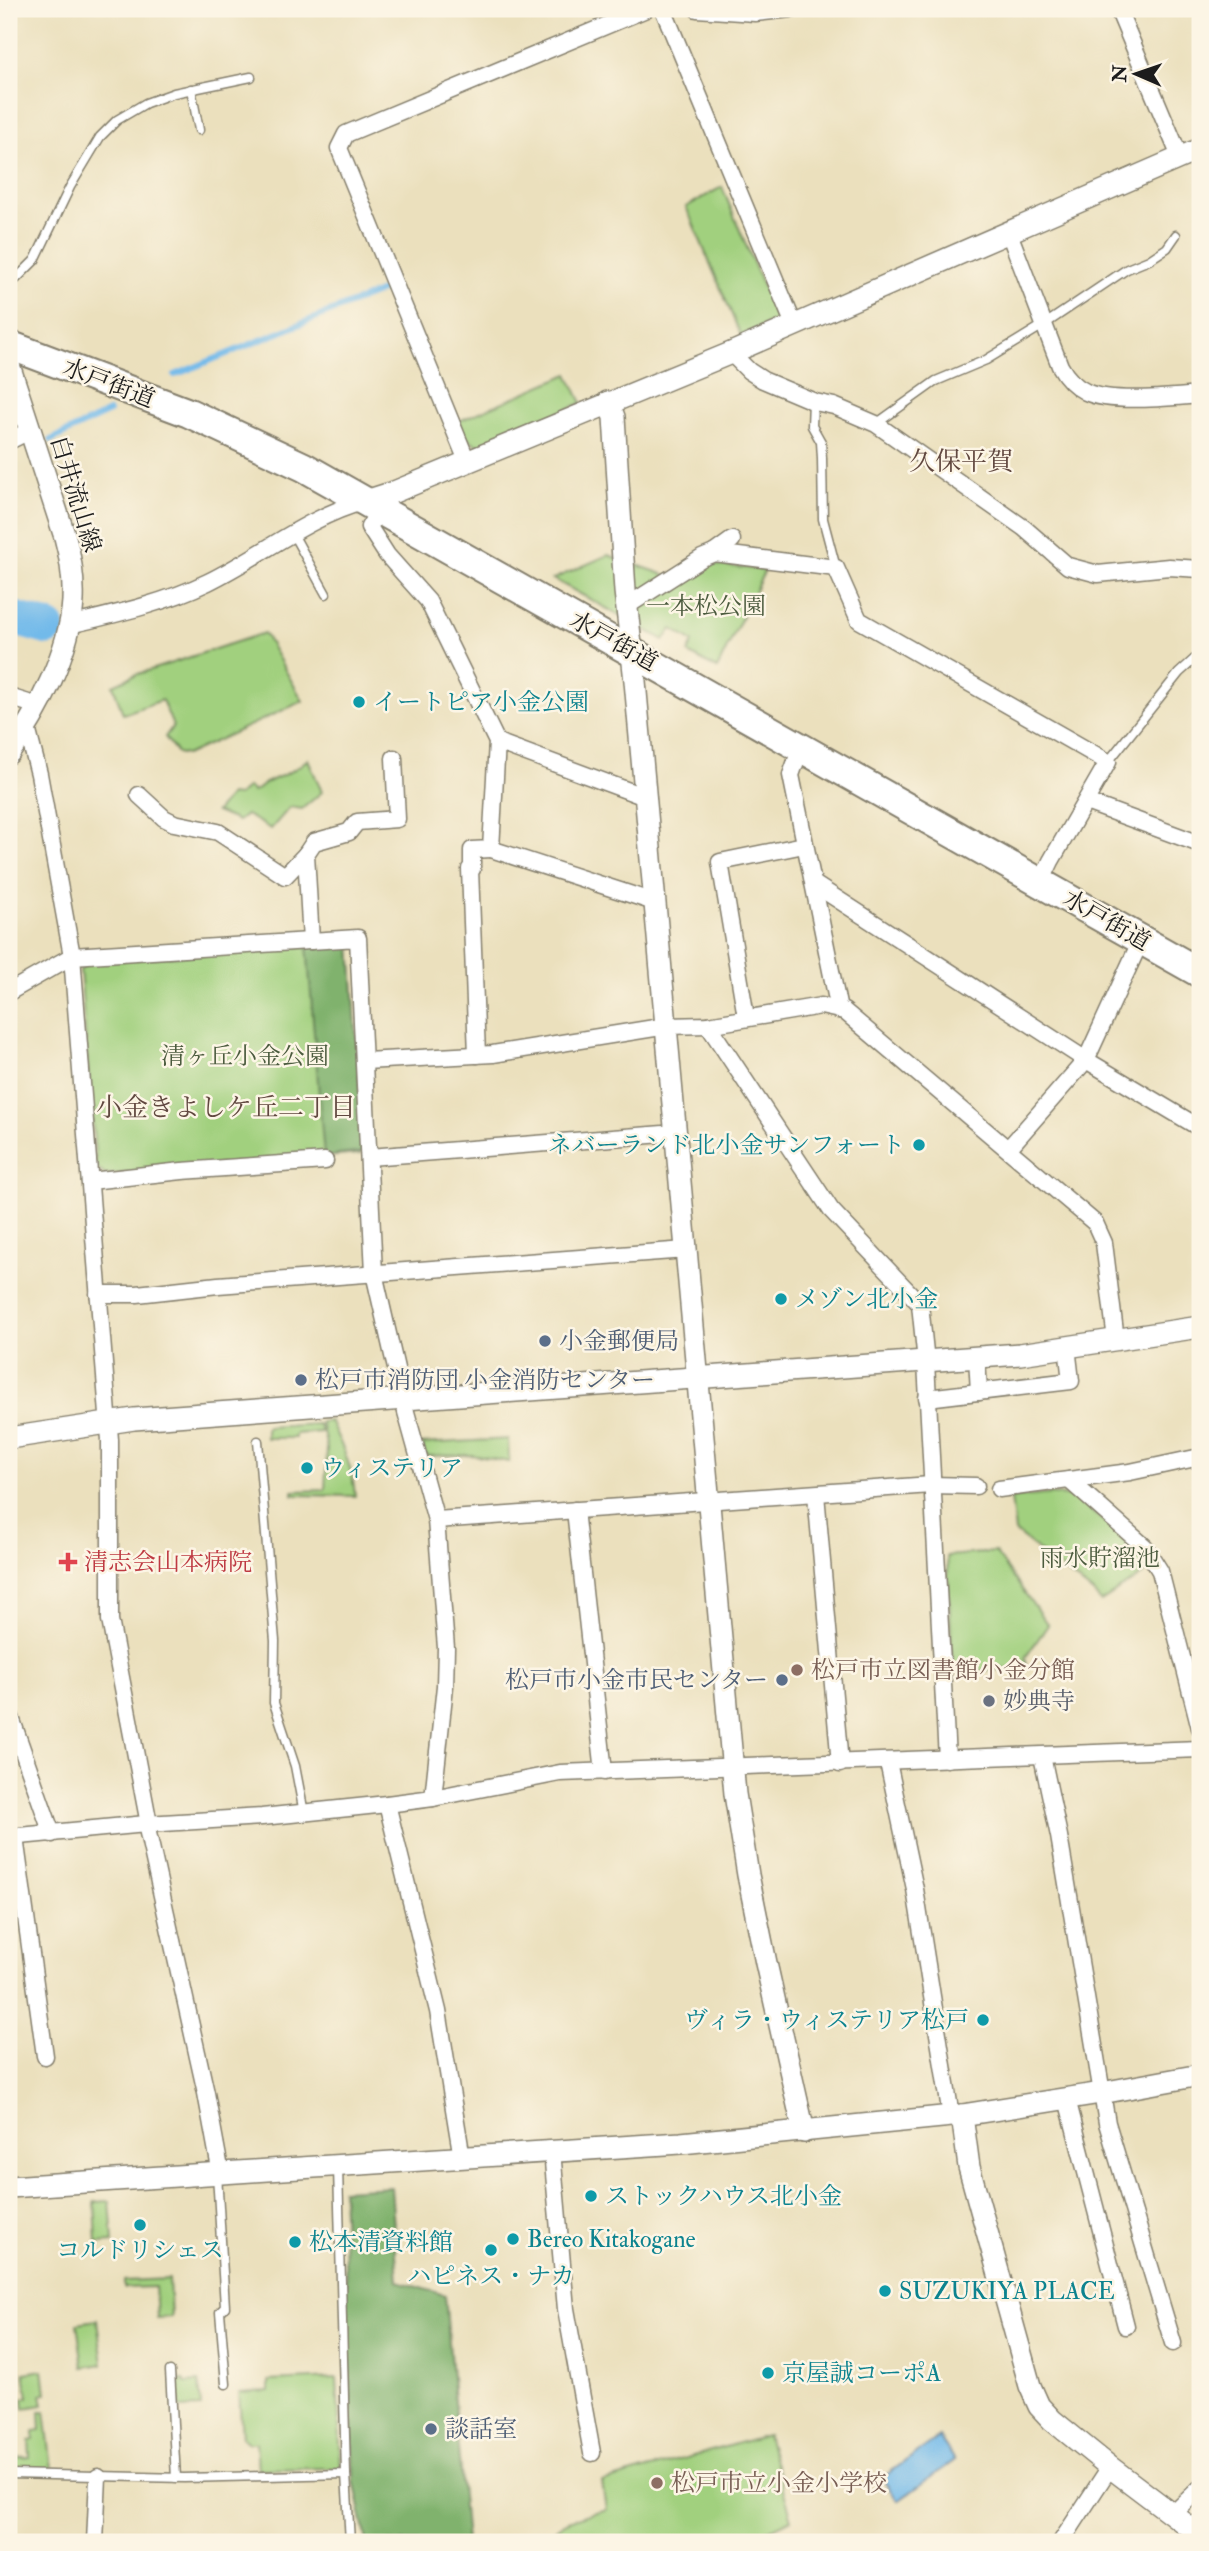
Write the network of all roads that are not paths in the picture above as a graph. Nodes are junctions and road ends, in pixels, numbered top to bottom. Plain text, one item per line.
1 (646, 9) edge
2 (663, 9) edge
3 (697, 9) edge
4 (791, 9) edge
5 (1118, 9) edge
6 (251, 77) dead end
7 (191, 89) junction
8 (199, 130) dead end
9 (1200, 149) edge
10 (1180, 157) junction
11 (1009, 233) junction
12 (1176, 235) dead end
13 (9, 279) edge
14 (1045, 324) junction
15 (794, 325) junction
16 (9, 345) edge
17 (731, 353) junction
18 (9, 365) edge
19 (1200, 395) edge
20 (813, 401) junction
21 (608, 402) junction
22 (876, 424) junction
23 (29, 431) junction
24 (9, 441) edge
25 (467, 461) junction
26 (373, 505) junction
27 (293, 534) junction
28 (732, 540) dead end
29 (714, 553) junction
30 (835, 568) junction
31 (1200, 569) edge
32 (326, 594) dead end
33 (627, 606) junction
34 (69, 625) junction
35 (632, 651) junction
36 (1200, 654) edge
37 (9, 697) edge
38 (37, 706) junction
39 (27, 728) junction
40 (497, 742) junction
41 (801, 747) junction
42 (9, 753) edge
43 (394, 758) dead end
44 (1108, 762) junction
45 (139, 795) dead end
46 (645, 797) junction
47 (1086, 802) junction
48 (1200, 844) edge
49 (804, 845) junction
50 (491, 849) junction
51 (306, 853) junction
52 (1041, 882) junction
53 (814, 884) junction
54 (654, 902) junction
55 (311, 940) junction
56 (1142, 940) junction
57 (72, 956) junction
58 (1200, 973) edge
59 (9, 992) edge
60 (839, 1010) junction
61 (746, 1017) junction
62 (708, 1025) junction
63 (667, 1026) junction
64 (477, 1055) junction
65 (1086, 1060) junction
66 (365, 1061) junction
67 (1200, 1128) edge
68 (676, 1133) junction
69 (1008, 1149) junction
70 (369, 1157) junction
71 (325, 1161) dead end
72 (90, 1181) junction
73 (686, 1250) junction
74 (374, 1273) junction
75 (98, 1294) junction
76 (1200, 1327) edge
77 (1116, 1340) junction
78 (1067, 1347) junction
79 (977, 1357) junction
80 (926, 1362) junction
81 (697, 1377) junction
82 (979, 1392) junction
83 (927, 1398) junction
84 (403, 1399) junction
85 (108, 1422) junction
86 (9, 1438) edge
87 (258, 1441) dead end
88 (1200, 1457) edge
89 (1069, 1480) junction
90 (931, 1485) junction
91 (976, 1486) dead end
92 (999, 1489) dead end
93 (816, 1494) junction
94 (710, 1500) junction
95 (575, 1510) junction
96 (436, 1520) junction
97 (1193, 1672) edge
98 (9, 1712) edge
99 (1200, 1728) edge
100 (1200, 1749) edge
101 (1042, 1756) junction
102 (947, 1759) junction
103 (888, 1762) junction
104 (841, 1764) junction
105 (733, 1769) junction
106 (604, 1772) junction
107 (433, 1798) junction
108 (387, 1804) junction
109 (304, 1813) junction
110 (148, 1824) junction
111 (52, 1834) junction
112 (12, 1837) edge
113 (44, 2056) dead end
114 (1200, 2075) edge
115 (1101, 2093) junction
116 (1067, 2099) junction
117 (956, 2116) junction
118 (804, 2132) junction
119 (552, 2151) junction
120 (462, 2158) junction
121 (338, 2167) junction
122 (219, 2174) junction
123 (9, 2187) edge
124 (1126, 2326) dead end
125 (1173, 2343) dead end
126 (170, 2371) dead end
127 (226, 2384) dead end
128 (593, 2453) dead end
129 (1110, 2468) junction
130 (9, 2474) edge
131 (346, 2474) junction
132 (98, 2477) junction
133 (176, 2478) junction
134 (1200, 2488) edge
135 (1172, 2515) junction
136 (1200, 2535) edge
137 (95, 2542) edge
138 (350, 2542) edge
139 (1061, 2542) edge

1 - 25 street
2 - 15 street
3 - 4 street
5 - 10 street
6 - 7 lane
7 - 8 lane
7 - 13 lane
9 - 10 street
10 - 11 street
11 - 14 street
11 - 15 street
12 - 14 lane
14 - 19 street
14 - 22 lane
15 - 17 street
16 - 26 highway, 水戸街道
17 - 20 street
17 - 21 street
18 - 23 street, 白井流山線
20 - 22 street
20 - 30 lane
21 - 25 street
21 - 33 street
22 - 31 street
23 - 24 street
23 - 34 street, 白井流山線
25 - 26 street
26 - 27 street
26 - 35 highway, 水戸街道
26 - 40 street
27 - 32 lane
27 - 34 street
28 - 29 street
29 - 30 street
29 - 33 street
30 - 44 street
33 - 35 street
34 - 38 street, 白井流山線
35 - 41 highway, 水戸街道
35 - 46 street
36 - 44 lane
37 - 38 street
38 - 39 street, 白井流山線
39 - 42 street, 白井流山線
39 - 57 street
40 - 46 street
40 - 50 street
41 - 49 street
41 - 52 highway, 水戸街道
43 - 51 street
44 - 47 street
45 - 51 street
46 - 54 street
47 - 48 street
47 - 52 street
49 - 53 street
49 - 61 street
50 - 54 street
50 - 64 street
51 - 55 street
52 - 56 highway, 水戸街道
53 - 60 street
53 - 65 street
54 - 63 street
55 - 57 street
55 - 66 street
56 - 58 highway, 水戸街道
56 - 65 street
57 - 59 street
57 - 72 street
60 - 61 street
60 - 69 street
61 - 62 street
62 - 63 street
62 - 80 street
63 - 64 street
63 - 68 street
64 - 66 street
65 - 67 street
65 - 69 street
66 - 70 street
68 - 70 street
68 - 73 street
69 - 77 street
70 - 74 street
71 - 72 street
72 - 75 street
73 - 74 street
73 - 81 street
74 - 75 street
74 - 84 street
75 - 85 street
76 - 77 street
77 - 78 street
78 - 79 street
78 - 82 street
79 - 80 street
79 - 82 street
80 - 81 street
80 - 83 street
81 - 84 street
81 - 94 street
82 - 83 street
83 - 90 street
84 - 85 street
84 - 96 street
85 - 86 street
85 - 110 street
87 - 109 lane
88 - 89 street
89 - 92 street
89 - 97 street
90 - 91 street
90 - 93 street
90 - 102 street
93 - 94 street
93 - 104 street
94 - 95 street
94 - 105 street
95 - 96 street
95 - 106 street
96 - 107 street
97 - 99 street
98 - 111 street
100 - 101 street
101 - 102 street
101 - 115 street
102 - 103 street
103 - 104 street
103 - 117 street
104 - 105 street
105 - 106 street
105 - 118 street
106 - 107 street
107 - 108 street
108 - 109 street
108 - 120 street
109 - 110 street
110 - 111 street
110 - 122 street
111 - 112 street
112 - 113 street
114 - 115 street
115 - 116 street
115 - 125 street
116 - 117 street
116 - 124 street
117 - 118 street
117 - 129 street
118 - 119 street
119 - 120 street
119 - 128 street
120 - 121 street
121 - 122 street
121 - 131 lane
122 - 123 street
122 - 127 lane
126 - 133 lane
129 - 135 street
129 - 139 street
130 - 132 lane
131 - 133 lane
131 - 138 lane
132 - 133 lane
132 - 137 street
134 - 135 street
135 - 136 street

